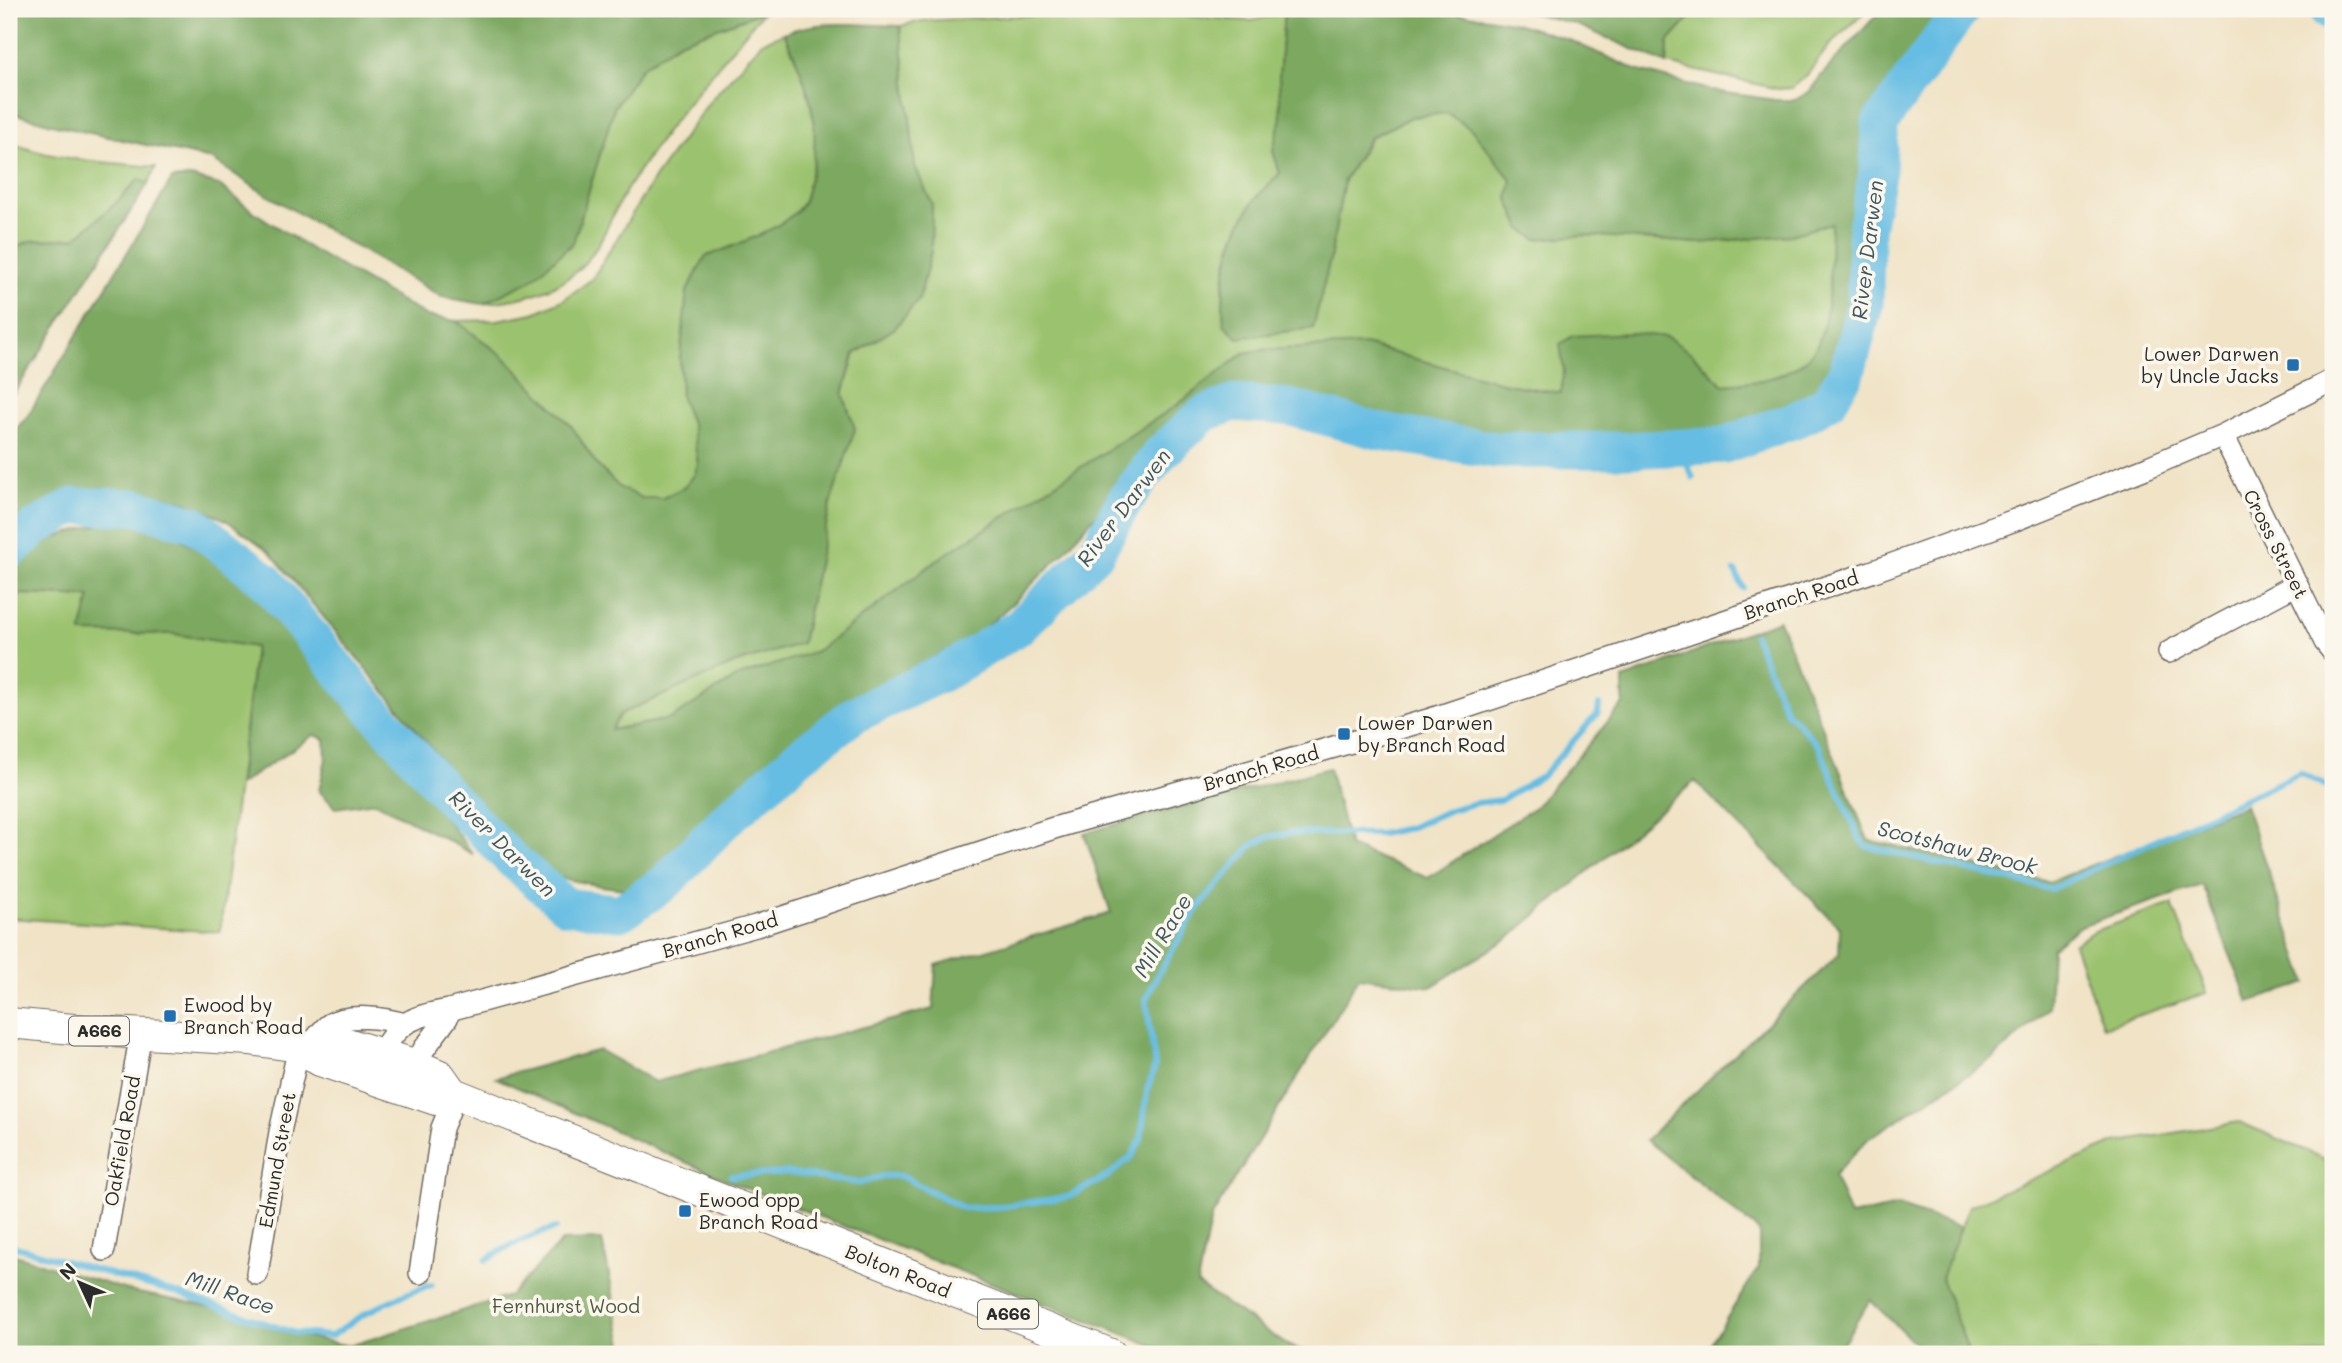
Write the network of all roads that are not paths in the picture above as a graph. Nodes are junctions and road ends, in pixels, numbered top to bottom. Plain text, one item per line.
1 (2333, 380) edge
2 (2223, 435) junction
3 (2297, 584) junction
4 (2169, 652) dead end
5 (2333, 652) edge
6 (449, 1010) junction
7 (9, 1023) edge
8 (404, 1024) junction
9 (141, 1032) junction
10 (304, 1047) junction
11 (376, 1065) junction
12 (409, 1077) junction
13 (454, 1093) junction
14 (103, 1250) dead end
15 (420, 1273) dead end
16 (257, 1274) dead end
17 (1111, 1354) edge

1 - 2 street, Branch Road
2 - 3 street, Cross Street
2 - 6 street, Branch Road
3 - 4 street
3 - 5 street, Cross Street
6 - 8 street, Branch Road
6 - 12 street
7 - 9 highway, Bolton Road / A666
8 - 10 street
8 - 11 street
9 - 10 highway, Bolton Road / A666
9 - 14 street, Oakfield Road
10 - 11 highway, Bolton Road / A666
10 - 16 street, Edmund Street
11 - 12 highway, Bolton Road / A666
12 - 13 highway, Bolton Road / A666
13 - 15 street
13 - 17 highway, Bolton Road / A666

